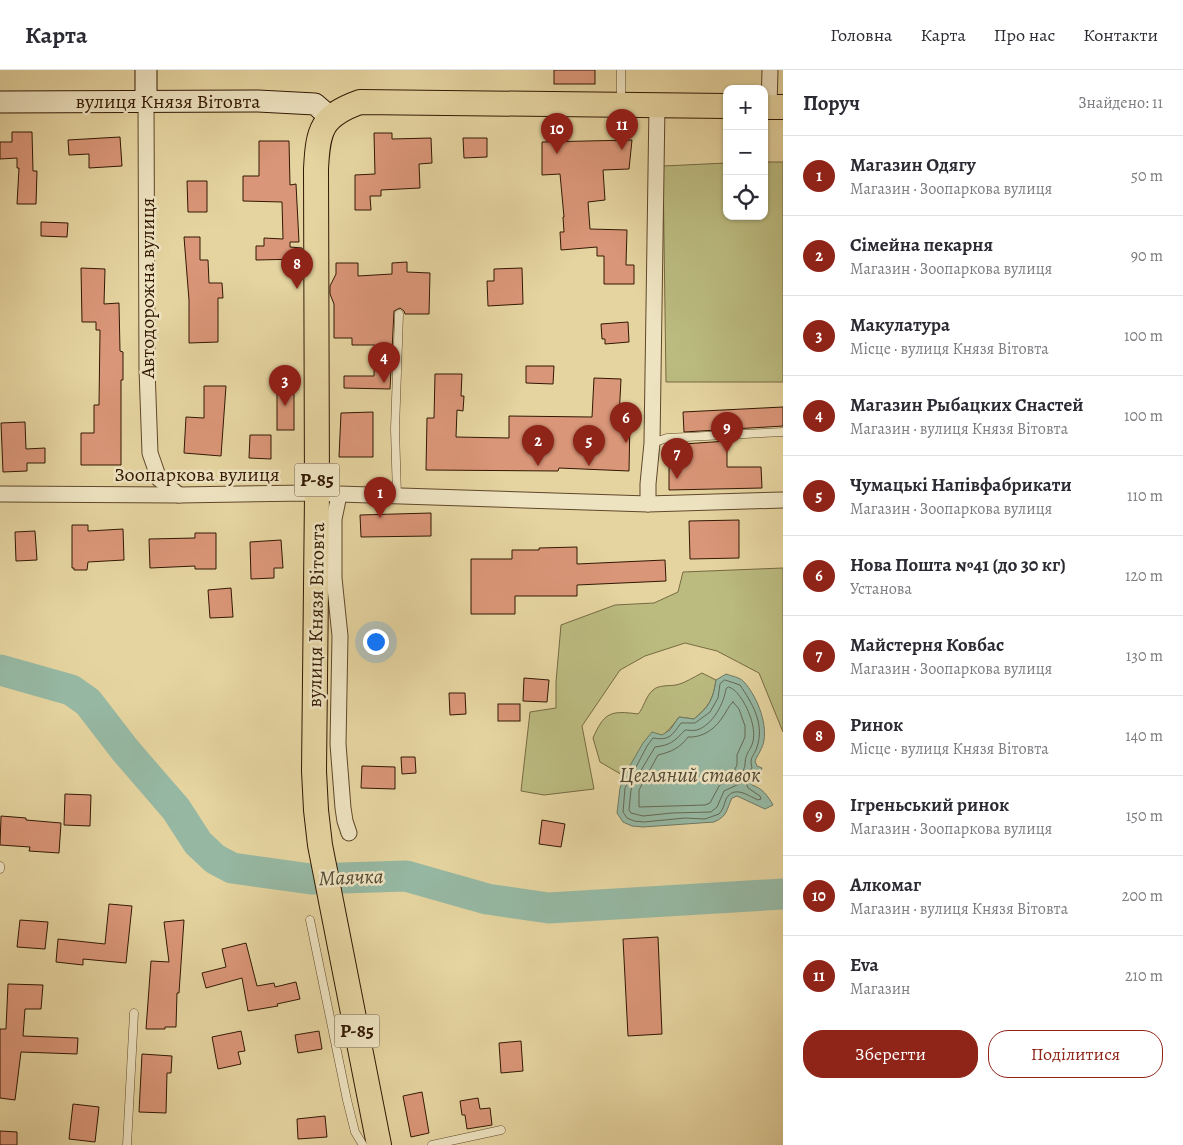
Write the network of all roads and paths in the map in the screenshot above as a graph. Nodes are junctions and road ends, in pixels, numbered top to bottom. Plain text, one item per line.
1 (146, 70) edge
2 (621, 70) edge
3 (770, 70) edge
4 (0, 102) edge
5 (146, 102) junction
6 (621, 104) junction
7 (657, 104) junction
8 (723, 106) edge
9 (772, 107) edge
10 (330, 117) junction
11 (399, 314) dead end
12 (783, 432) edge
13 (652, 443) junction
14 (0, 494) edge
15 (179, 495) junction
16 (328, 495) junction
17 (397, 496) junction
18 (783, 500) edge
19 (648, 504) junction
20 (349, 832) dead end
21 (310, 920) dead end
22 (134, 1014) dead end
23 (501, 1130) dead end
24 (127, 1145) edge
25 (363, 1145) edge
26 (379, 1145) edge
27 (432, 1145) edge

1 - 5 street, Автодорожна вулиця
2 - 6 lane
3 - 9 street
4 - 5 street, вулиця Князя Вітовта
5 - 10 street, вулиця Князя Вітовта
5 - 15 street, Автодорожна вулиця
6 - 7 main road
6 - 10 main road
7 - 8 main road
7 - 13 street
10 - 16 main road, вулиця Князя Вітовта / Р-85
11 - 17 lane
12 - 13 lane
13 - 19 street
14 - 15 street, Зоопаркова вулиця
15 - 16 street, Зоопаркова вулиця
16 - 17 street, Зоопаркова вулиця
16 - 20 street
16 - 26 main road, вулиця Князя Вітовта / Р-85
17 - 19 street, Зоопаркова вулиця
18 - 19 street, Зоопаркова вулиця
21 - 25 lane
22 - 24 lane
23 - 27 lane

